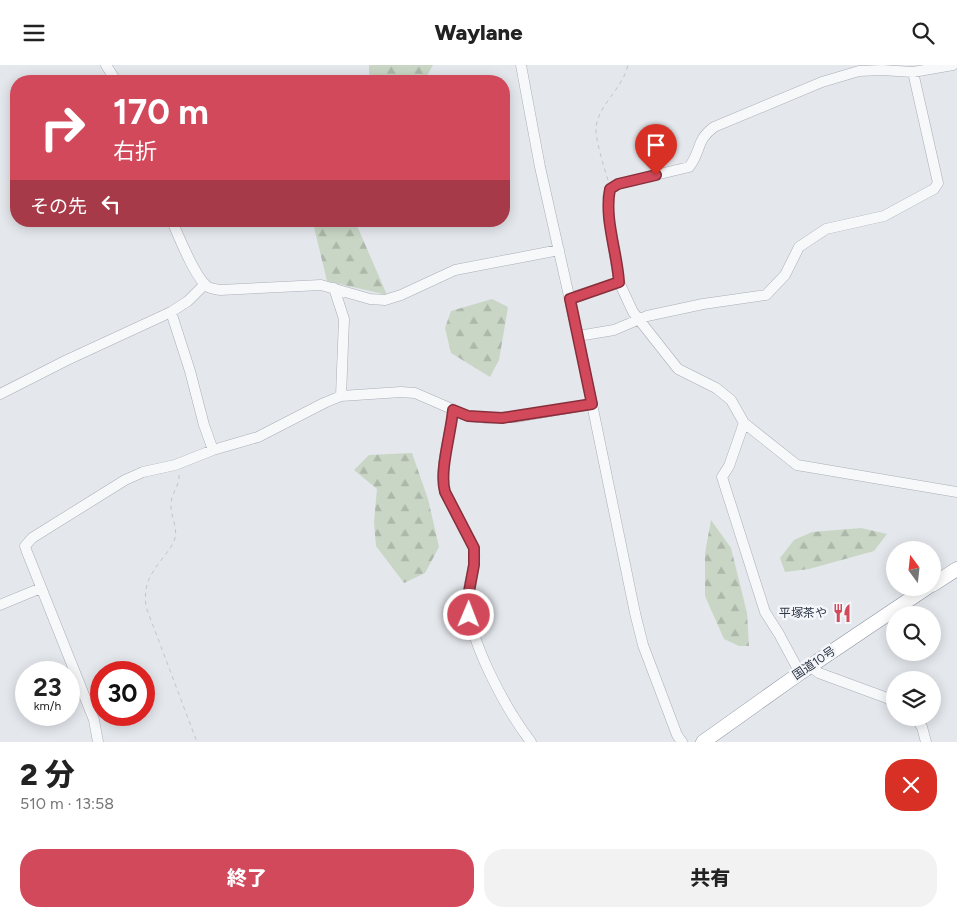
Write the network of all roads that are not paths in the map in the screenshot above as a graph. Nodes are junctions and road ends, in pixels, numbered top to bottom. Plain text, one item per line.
1 (520, 65) edge
2 (953, 65) edge
3 (882, 67) edge
4 (912, 72) junction
5 (175, 227) edge
6 (559, 250) junction
7 (619, 282) junction
8 (205, 284) junction
9 (334, 288) junction
10 (570, 299) junction
11 (171, 312) junction
12 (639, 320) junction
13 (578, 336) junction
14 (0, 394) edge
15 (342, 396) junction
16 (592, 404) junction
17 (453, 410) junction
18 (744, 423) junction
19 (213, 449) junction
20 (957, 492) edge
21 (957, 569) edge
22 (941, 579) edge
23 (41, 589) junction
24 (914, 596) edge
25 (0, 605) edge
26 (805, 669) junction
27 (886, 698) edge
28 (921, 726) edge
29 (98, 742) edge
30 (531, 742) edge
31 (682, 742) edge
32 (703, 742) edge
33 (926, 742) edge

1 - 6 street
2 - 4 street
3 - 4 street
3 - 7 street
4 - 12 street
5 - 8 street
6 - 9 street
6 - 10 street
7 - 10 street
7 - 12 street
8 - 9 street
8 - 11 street
9 - 15 street
10 - 13 street
11 - 14 street
11 - 19 street
12 - 13 street
12 - 18 street
13 - 16 street
15 - 17 street
15 - 19 street
16 - 17 street
16 - 31 street
17 - 30 street
18 - 20 street
18 - 26 street
19 - 23 street
21 - 22 highway
23 - 25 street
23 - 29 street
24 - 26 highway, 国道10号
26 - 27 street
26 - 32 highway, 国道10号
28 - 33 street

